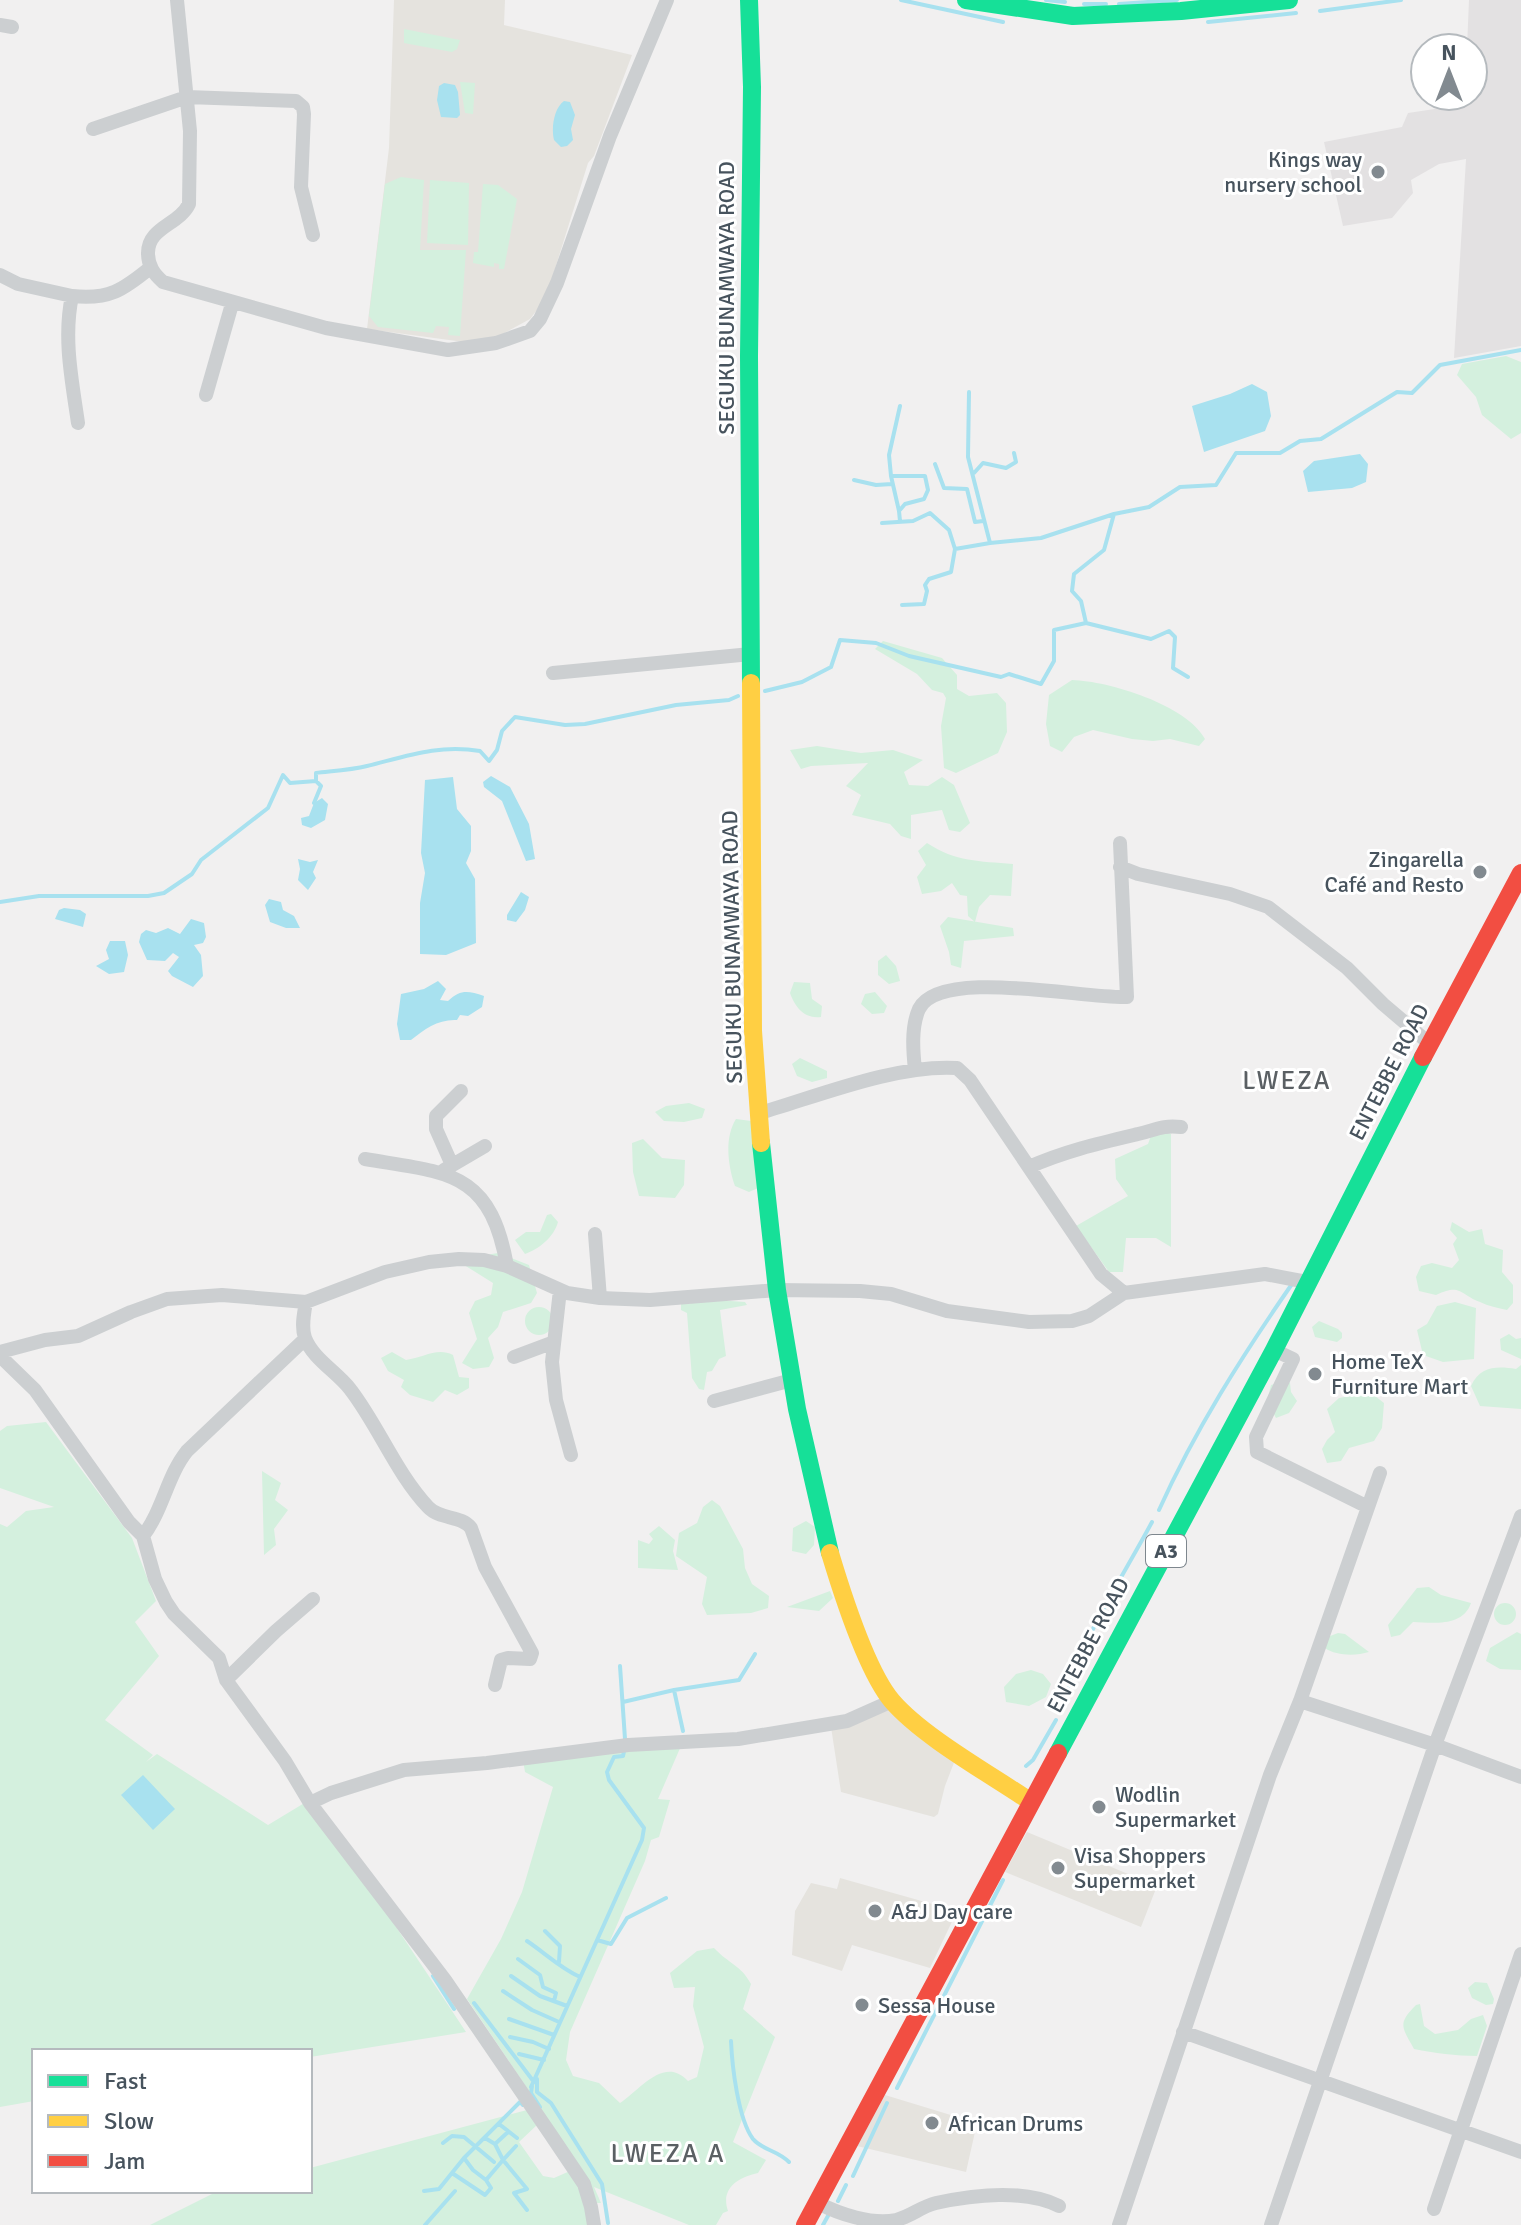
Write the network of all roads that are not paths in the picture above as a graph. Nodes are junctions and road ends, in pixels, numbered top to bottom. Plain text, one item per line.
1 (177, 0) edge
2 (667, 0) edge
3 (749, 0) edge
4 (966, 0) edge
5 (1289, 0) edge
6 (1247, 3) edge
7 (1074, 8) edge
8 (187, 97) junction
9 (93, 129) dead end
10 (313, 235) dead end
11 (150, 268) junction
12 (0, 275) edge
13 (72, 296) junction
14 (232, 304) junction
15 (206, 395) dead end
16 (78, 423) dead end
17 (751, 654) junction
18 (553, 673) dead end
19 (1120, 843) dead end
20 (1120, 867) junction
21 (1521, 873) edge
22 (1430, 1044) junction
23 (915, 1070) junction
24 (461, 1091) dead end
25 (760, 1113) junction
26 (1181, 1127) dead end
27 (485, 1146) dead end
28 (365, 1159) dead end
29 (1029, 1167) junction
30 (446, 1168) junction
31 (595, 1234) dead end
32 (507, 1266) junction
33 (1307, 1282) junction
34 (560, 1290) junction
35 (777, 1290) junction
36 (1124, 1293) junction
37 (600, 1298) junction
38 (306, 1302) junction
39 (305, 1339) junction
40 (554, 1342) junction
41 (1274, 1350) junction
42 (0, 1354) edge
43 (514, 1357) dead end
44 (792, 1380) junction
45 (714, 1401) dead end
46 (571, 1455) dead end
47 (1380, 1473) dead end
48 (1368, 1507) junction
49 (1521, 1516) edge
50 (143, 1536) junction
51 (313, 1599) dead end
52 (226, 1680) junction
53 (495, 1685) dead end
54 (892, 1701) junction
55 (1300, 1701) junction
56 (1435, 1745) junction
57 (1521, 1777) edge
58 (1031, 1802) junction
59 (310, 1803) junction
60 (1521, 1954) edge
61 (1183, 2032) junction
62 (1321, 2080) junction
63 (1459, 2130) junction
64 (1521, 2152) edge
65 (818, 2203) junction
66 (1059, 2206) dead end
67 (1434, 2209) dead end
68 (594, 2225) edge
69 (805, 2225) edge
70 (1119, 2225) edge
71 (1271, 2225) edge

1 - 8 street
2 - 14 street
3 - 17 main road, SEGUKU BUNAMWAYA ROAD
4 - 7 main road
5 - 6 main road
6 - 7 main road
8 - 9 street
8 - 10 street
8 - 11 street
11 - 13 street
11 - 14 street
12 - 13 street
13 - 16 street
14 - 15 street
17 - 18 street
17 - 25 main road, SEGUKU BUNAMWAYA ROAD
19 - 20 street
20 - 22 street
20 - 23 street
21 - 22 main road, ENTEBBE ROAD / A3
22 - 33 main road, ENTEBBE ROAD / A3
23 - 25 street
23 - 29 street
24 - 30 street
25 - 35 main road, SEGUKU BUNAMWAYA ROAD
26 - 29 street
27 - 30 street
28 - 30 street
29 - 36 street
30 - 32 street
31 - 37 street
32 - 34 street
32 - 38 street
33 - 36 street
33 - 41 main road, ENTEBBE ROAD / A3
34 - 37 street
34 - 40 street
35 - 36 street
35 - 37 street
35 - 44 main road, SEGUKU BUNAMWAYA ROAD
38 - 39 street
38 - 42 street
39 - 50 street
39 - 53 street
40 - 43 street
40 - 46 street
41 - 48 street
41 - 58 main road, ENTEBBE ROAD / A3
42 - 50 street
44 - 45 street
44 - 54 main road, SEGUKU BUNAMWAYA ROAD
47 - 48 street
48 - 55 street
49 - 56 street
50 - 52 street
51 - 52 street
52 - 59 street
54 - 58 main road, SEGUKU BUNAMWAYA ROAD
54 - 59 street
55 - 56 street
55 - 61 street
56 - 57 street
56 - 62 street
58 - 65 main road, ENTEBBE ROAD / A3
59 - 68 street
60 - 63 street
61 - 62 street
61 - 70 street
62 - 63 street
62 - 71 street
63 - 64 street
63 - 67 street
65 - 66 street
65 - 69 main road, ENTEBBE ROAD / A3

